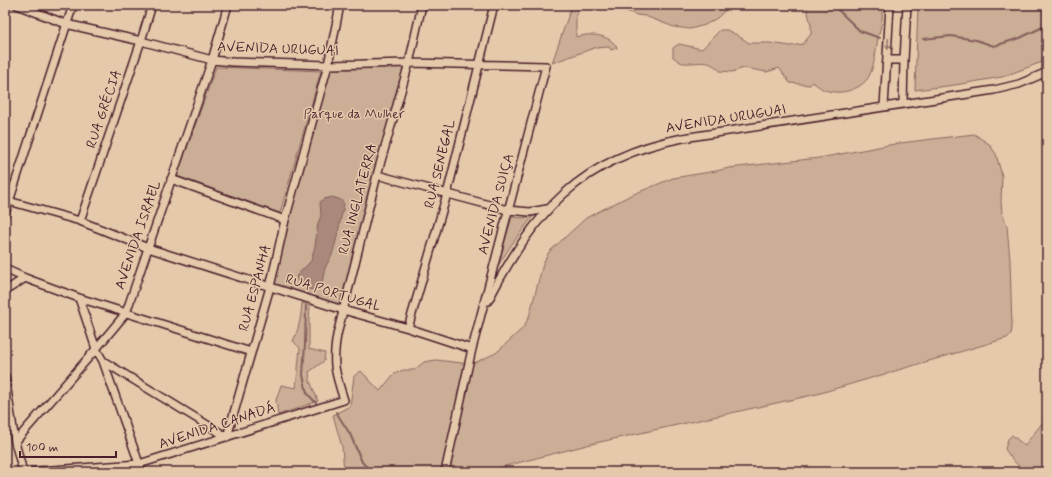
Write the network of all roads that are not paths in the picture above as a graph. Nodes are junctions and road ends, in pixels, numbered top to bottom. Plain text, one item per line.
1 (17, 5) edge
2 (73, 5) edge
3 (152, 5) edge
4 (228, 5) edge
5 (340, 5) edge
6 (422, 5) edge
7 (494, 5) edge
8 (890, 5) edge
9 (907, 5) edge
10 (66, 24) junction
11 (141, 41) junction
12 (212, 60) junction
13 (887, 60) junction
14 (904, 60) junction
15 (409, 63) junction
16 (328, 65) junction
17 (478, 65) junction
18 (546, 66) joint
19 (1047, 72) edge
20 (903, 104) junction
21 (884, 106) junction
22 (377, 175) junction
23 (171, 179) junction
24 (447, 194) junction
25 (7, 201) edge
26 (547, 209) junction
27 (508, 210) junction
28 (5, 214) edge
29 (285, 220) junction
30 (80, 221) junction
31 (148, 248) junction
32 (5, 269) edge
33 (25, 278) junction
34 (270, 287) junction
35 (5, 292) edge
36 (79, 298) junction
37 (343, 310) junction
38 (126, 313) junction
39 (481, 313) junction
40 (408, 328) junction
41 (96, 349) junction
42 (472, 349) junction
43 (251, 352) junction
44 (103, 361) junction
45 (5, 376) edge
46 (344, 400) joint
47 (227, 437) junction
48 (16, 442) junction
49 (139, 464) junction
50 (23, 472) edge
51 (142, 472) edge
52 (445, 472) edge

1 - 10 street, AVENIDA URUGUAI
2 - 10 street
3 - 11 street, RUA GRÉCIA
4 - 12 street, AVENIDA ISRAEL
5 - 16 street, RUA ESPANHA
6 - 15 street, RUA INGLATERRA
7 - 17 street, RUA SENEGAL
8 -> 13 street
9 - 14 street
10 - 11 street, AVENIDA URUGUAI
10 - 25 street
11 - 12 street, AVENIDA URUGUAI
11 - 30 street, RUA GRÉCIA
12 - 16 street, AVENIDA URUGUAI
12 - 23 street, AVENIDA ISRAEL
13 - 14 street
13 - 21 street
14 - 20 street
15 - 16 street, AVENIDA URUGUAI
15 - 17 street, AVENIDA URUGUAI
15 - 22 street, RUA INGLATERRA
16 - 29 street, RUA ESPANHA
17 - 18 street, AVENIDA URUGUAI
17 - 24 street, RUA SENEGAL
18 - 27 street, AVENIDA SUIÇA
19 - 20 street, AVENIDA URUGUAI
20 - 21 street, AVENIDA URUGUAI
21 - 26 street, AVENIDA URUGUAI
22 - 24 street
22 - 37 street, RUA INGLATERRA
23 - 29 street
23 - 31 street, AVENIDA ISRAEL
24 - 27 street
24 - 40 street, RUA SENEGAL
25 - 28 street
25 - 30 street, RUA PORTUGAL
26 - 27 street
26 - 39 street, AVENIDA URUGUAI
27 - 39 street, AVENIDA SUIÇA
29 - 34 street, RUA ESPANHA
30 - 31 street, RUA PORTUGAL
31 - 34 street, RUA PORTUGAL
31 - 38 street, AVENIDA ISRAEL
32 - 33 street
33 - 35 street
33 - 36 street
34 - 37 street, RUA PORTUGAL
34 - 43 street, RUA ESPANHA
36 - 38 street
36 - 41 street
37 - 40 street, RUA PORTUGAL
37 - 46 street, RUA INGLATERRA
38 - 41 street, AVENIDA ISRAEL
38 - 43 street
39 - 42 street, AVENIDA SUIÇA
40 - 42 street, RUA PORTUGAL
41 - 44 street
41 - 48 street, AVENIDA ISRAEL
42 - 52 street, AVENIDA SUIÇA
43 - 47 street, RUA ESPANHA
44 - 47 street
44 - 49 street
45 - 48 street
46 - 47 street, AVENIDA CANADÁ
47 - 49 street, AVENIDA CANADÁ
48 - 50 street
49 - 50 street, AVENIDA CANADÁ
49 - 51 street

